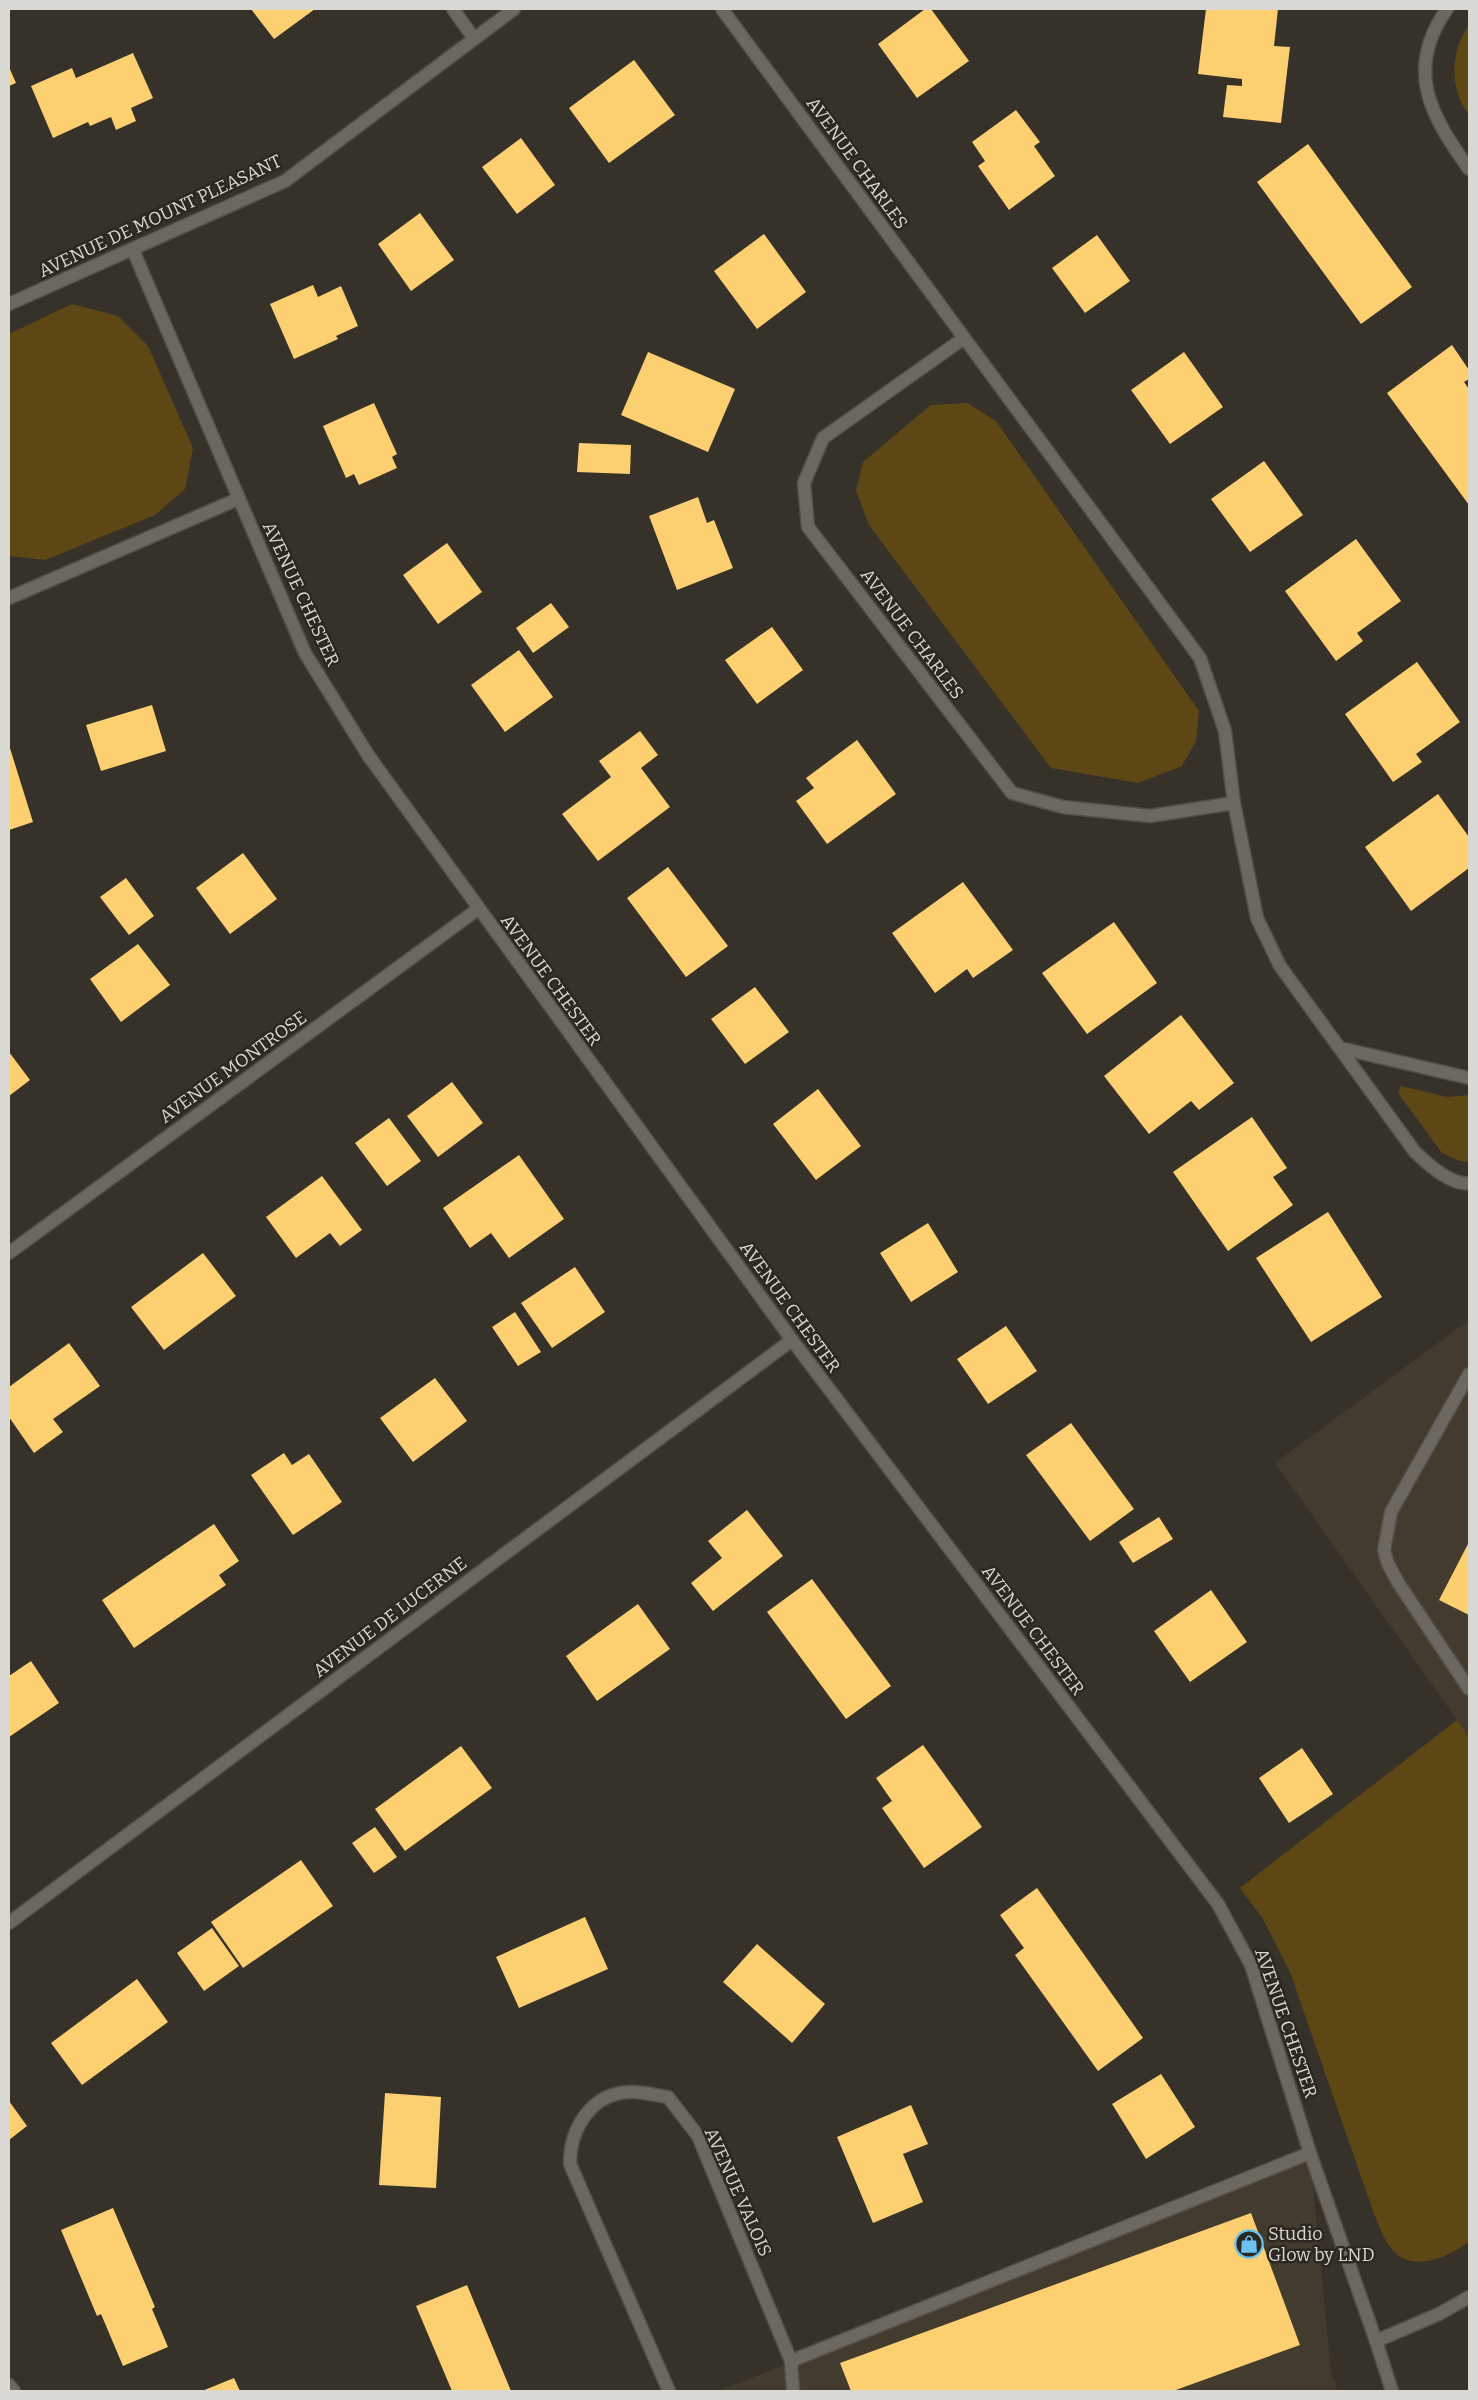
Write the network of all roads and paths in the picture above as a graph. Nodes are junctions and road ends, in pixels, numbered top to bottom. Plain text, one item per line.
1 (453, 9) edge
2 (514, 9) edge
3 (722, 9) edge
4 (1447, 9) edge
5 (474, 37) junction
6 (1469, 169) edge
7 (133, 250) junction
8 (9, 304) edge
9 (964, 338) junction
10 (238, 499) junction
11 (9, 598) edge
12 (1234, 803) junction
13 (478, 908) junction
14 (1340, 1048) junction
15 (1469, 1078) edge
16 (1469, 1184) edge
17 (9, 1253) edge
18 (792, 1340) junction
19 (1469, 1374) edge
20 (1469, 1689) edge
21 (9, 1923) edge
22 (1310, 2153) junction
23 (1469, 2297) edge
24 (1376, 2341) junction
25 (791, 2361) junction
26 (9, 2384) edge
27 (14, 2391) edge
28 (669, 2391) edge
29 (793, 2391) edge
30 (1392, 2391) edge

1 - 5 street
2 - 5 street, AVENUE DE MOUNT PLEASANT
3 - 9 street, AVENUE CHARLES
4 - 6 street
5 - 7 street, AVENUE DE MOUNT PLEASANT
7 - 8 street, AVENUE DE MOUNT PLEASANT
7 - 10 street, AVENUE CHESTER
9 - 12 street, AVENUE CHARLES
9 - 12 street, AVENUE CHARLES
10 - 11 street
10 - 13 street, AVENUE CHESTER
12 - 14 street, AVENUE CHARLES
13 - 17 street, AVENUE MONTROSE
13 - 18 street, AVENUE CHESTER
14 - 15 street
14 - 16 street, AVENUE CHARLES
18 - 21 street, AVENUE DE LUCERNE
18 - 22 street, AVENUE CHESTER
19 - 20 street
22 - 24 street, AVENUE CHESTER
22 - 25 street
23 - 24 street
24 - 30 street, AVENUE CHESTER
25 - 28 street, AVENUE VALOIS
25 - 29 street, AVENUE VALOIS
26 - 27 street

